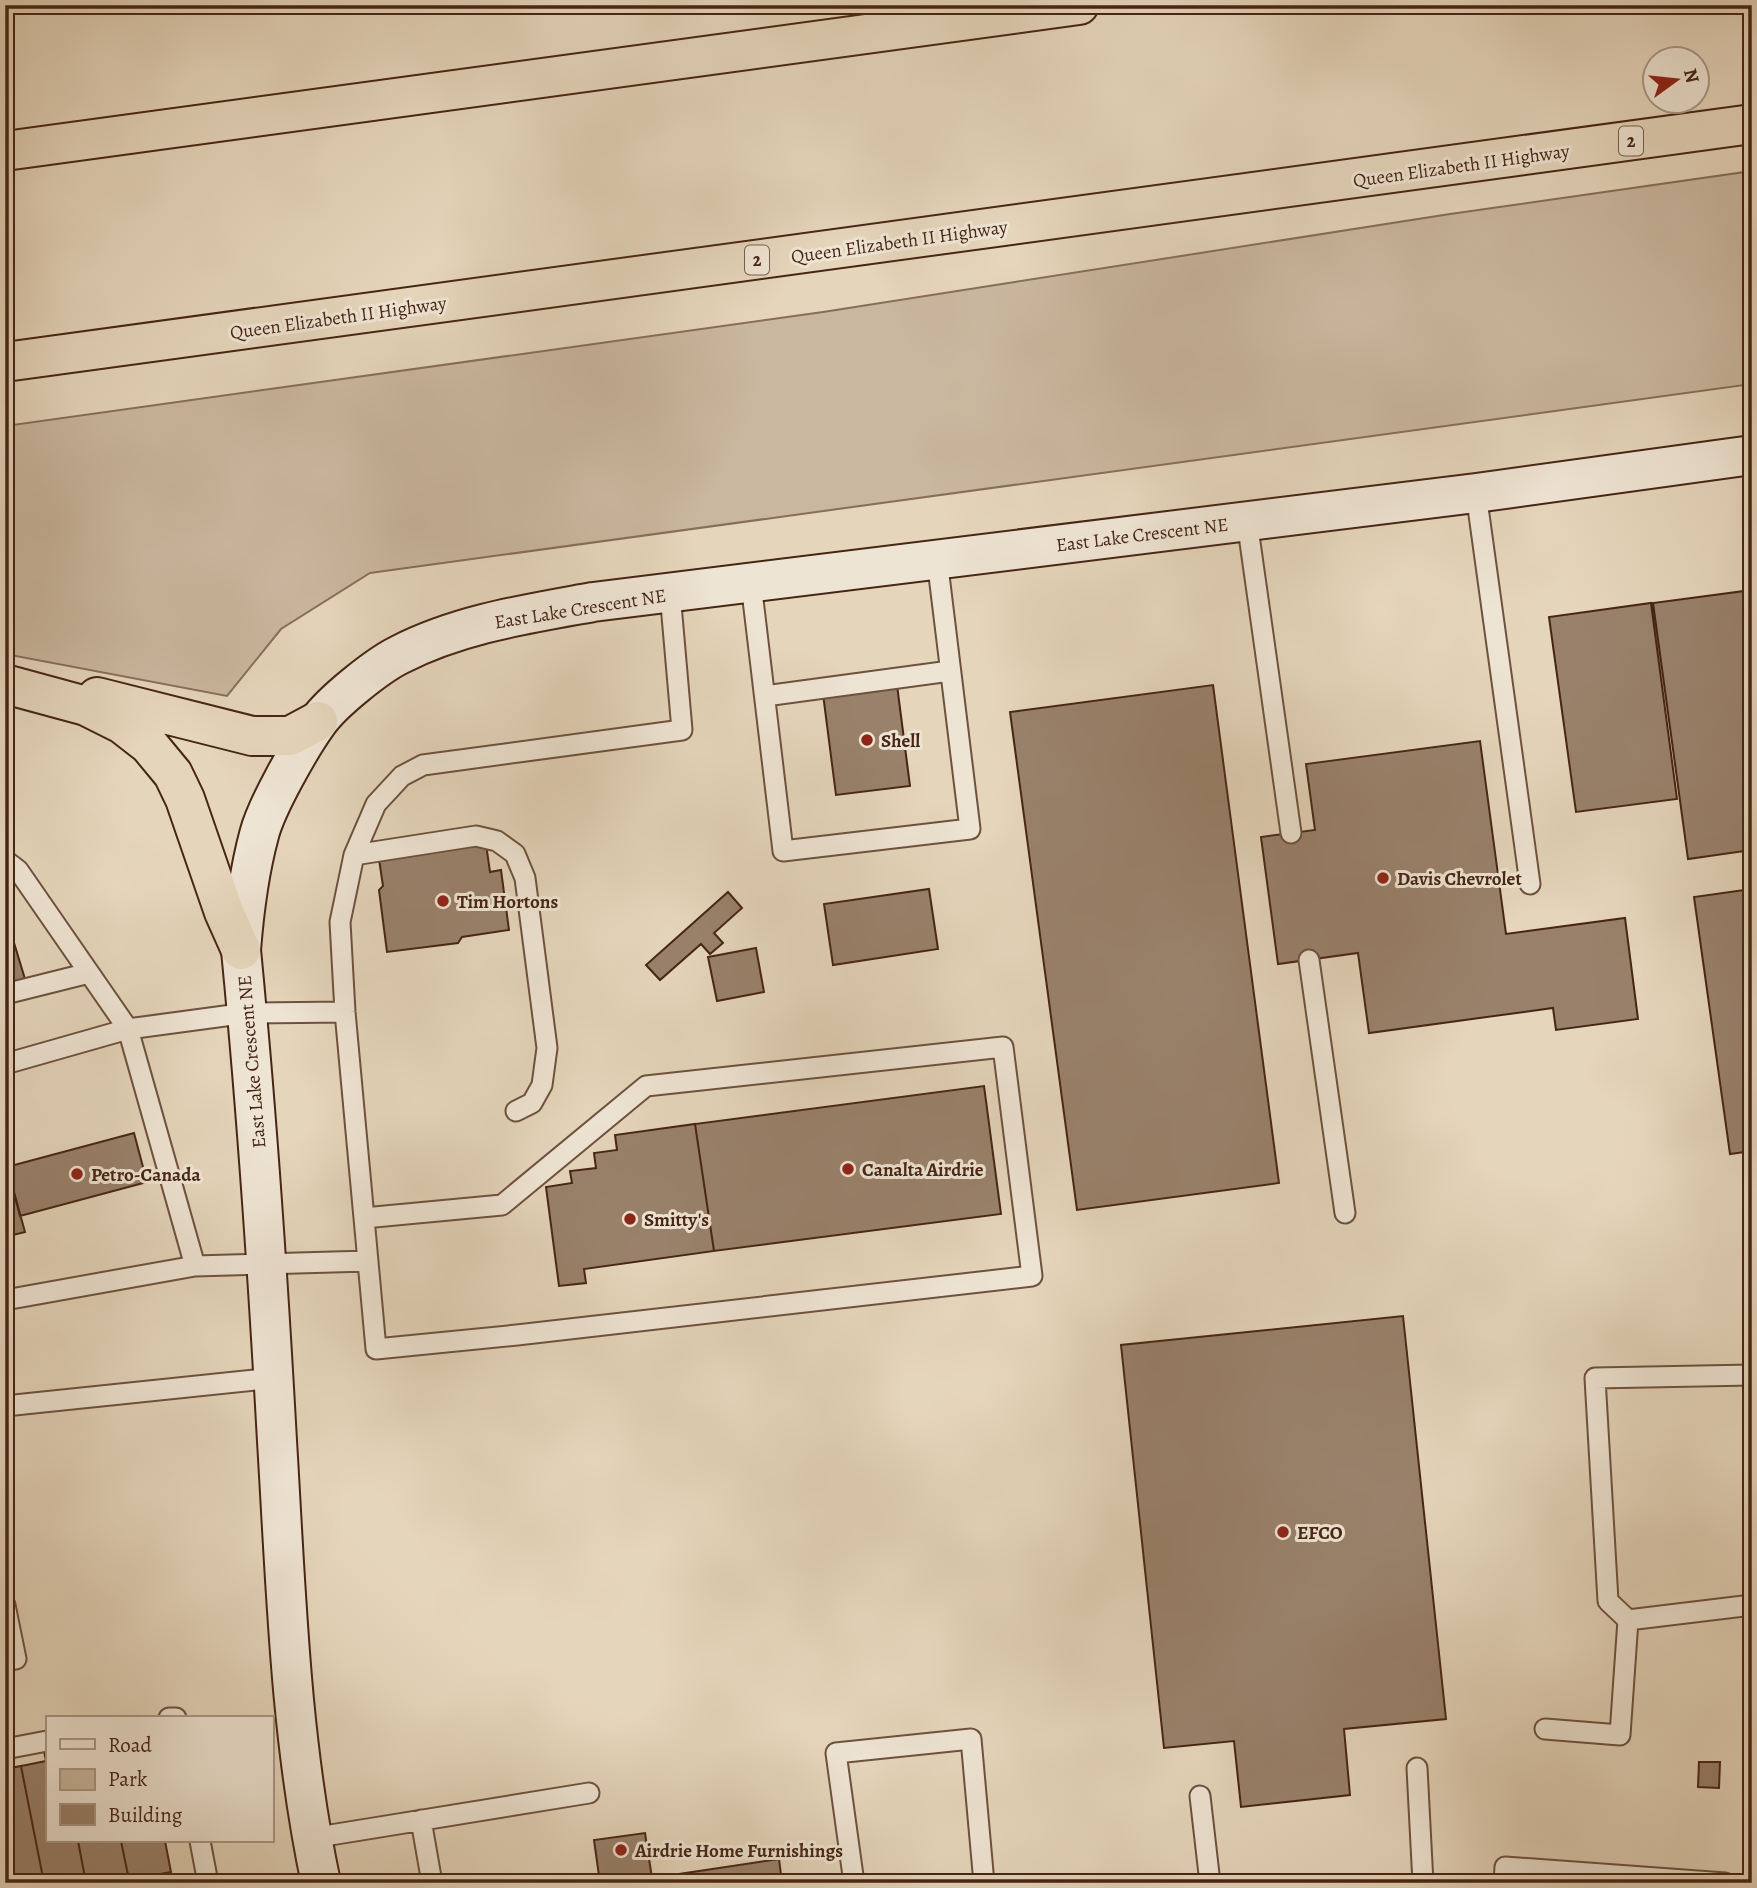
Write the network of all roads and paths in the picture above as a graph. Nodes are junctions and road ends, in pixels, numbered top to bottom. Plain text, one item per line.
1 (1079, 5) edge
2 (1752, 124) edge
3 (5, 151) edge
4 (5, 362) edge
5 (1752, 455) edge
6 (1476, 493) junction
7 (1247, 521) junction
8 (937, 559) junction
9 (751, 583) junction
10 (670, 593) junction
11 (950, 671) junction
12 (5, 683) edge
13 (765, 696) junction
14 (318, 721) junction
15 (1291, 833) dead end
16 (354, 855) junction
17 (5, 860) edge
18 (1530, 884) dead end
19 (241, 950) junction
20 (1309, 960) dead end
21 (89, 973) junction
22 (5, 994) edge
23 (345, 1012) junction
24 (247, 1013) junction
25 (128, 1029) junction
26 (5, 1064) edge
27 (516, 1111) dead end
28 (1345, 1213) dead end
29 (363, 1218) junction
30 (368, 1261) junction
31 (267, 1265) junction
32 (195, 1266) junction
33 (5, 1300) edge
34 (1752, 1375) edge
35 (274, 1378) junction
36 (5, 1406) edge
37 (5, 1605) edge
38 (1752, 1605) edge
39 (1628, 1620) junction
40 (5, 1661) edge
41 (1545, 1729) dead end
42 (46, 1741) edge
43 (5, 1749) edge
44 (1417, 1768) dead end
45 (589, 1793) dead end
46 (1200, 1796) dead end
47 (421, 1820) junction
48 (312, 1838) junction
49 (200, 1842) edge
50 (208, 1883) edge
51 (321, 1883) edge
52 (432, 1883) edge
53 (854, 1883) edge
54 (984, 1883) edge
55 (1210, 1883) edge
56 (1423, 1883) edge
57 (1504, 1883) edge
58 (1725, 1883) edge

1 - 3 highway
2 - 4 highway, Queen Elizabeth II Highway / 2
5 - 6 street, East Lake Crescent NE
6 - 7 street, East Lake Crescent NE
6 - 18 lane
7 - 8 street, East Lake Crescent NE
7 - 15 lane
8 - 9 street, East Lake Crescent NE
8 - 11 lane
9 - 10 street, East Lake Crescent NE
9 - 13 lane
10 - 14 street, East Lake Crescent NE
10 - 16 lane
11 - 13 lane
11 - 13 lane
12 - 14 highway
12 - 19 highway
14 - 19 street, East Lake Crescent NE
16 - 23 lane
16 - 27 lane
17 - 21 lane
19 - 24 street, East Lake Crescent NE
20 - 28 lane
21 - 22 lane
21 - 25 lane
23 - 24 lane
23 - 29 lane
24 - 25 lane
24 - 31 street, East Lake Crescent NE
25 - 26 lane
25 - 32 lane
29 - 30 lane
29 - 30 lane
30 - 31 lane
31 - 32 lane
31 - 35 street, East Lake Crescent NE
32 - 33 lane
34 - 39 lane
35 - 36 lane
35 - 48 street, East Lake Crescent NE
37 - 40 lane
38 - 39 lane
39 - 41 lane
42 - 43 lane
44 - 56 lane
45 - 47 lane
46 - 55 lane
47 - 48 lane
47 - 52 lane
48 - 51 street, East Lake Crescent NE
49 - 50 lane
53 - 54 lane
57 - 58 lane

